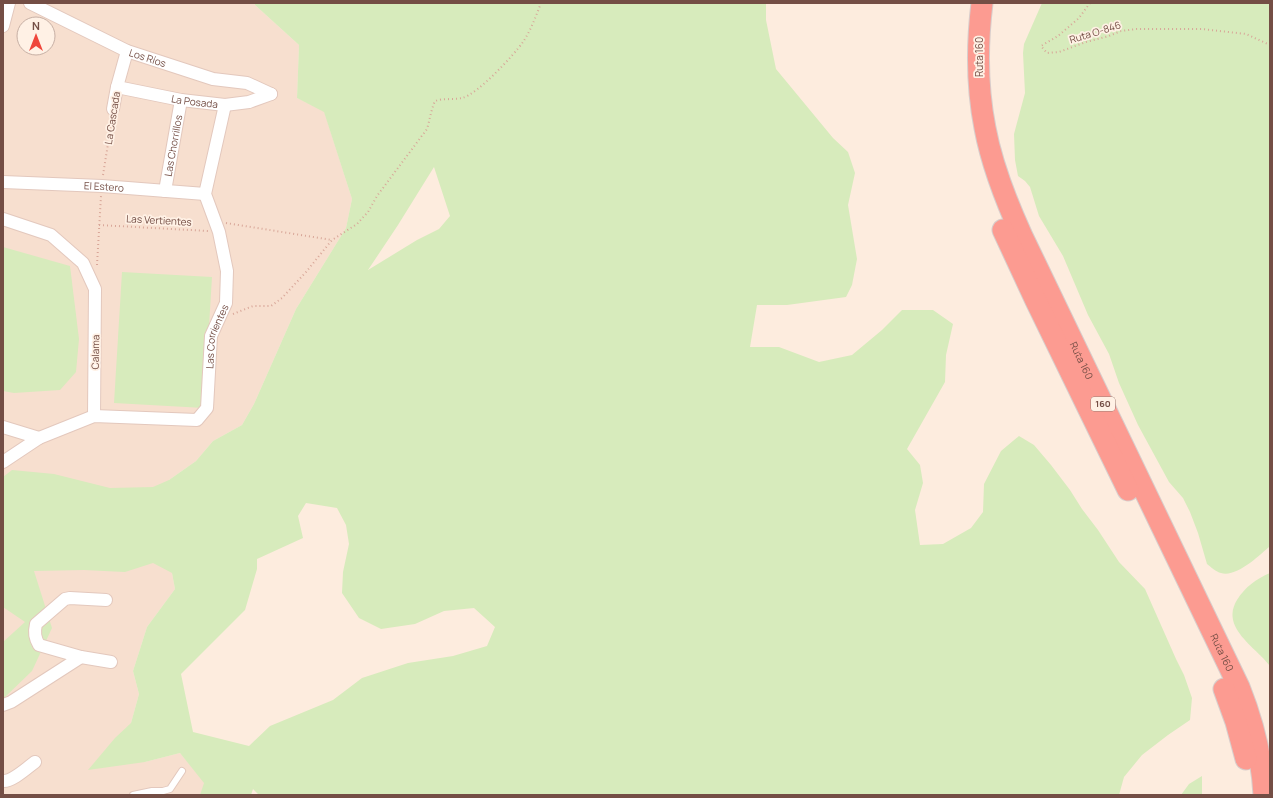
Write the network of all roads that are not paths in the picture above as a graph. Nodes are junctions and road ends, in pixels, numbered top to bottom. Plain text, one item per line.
1 (9, 3) edge
2 (30, 3) edge
3 (967, 3) edge
4 (982, 3) edge
5 (3, 26) edge
6 (127, 51) junction
7 (117, 87) junction
8 (271, 94) joint
9 (181, 100) junction
10 (225, 105) junction
11 (113, 109) road end
12 (3, 182) edge
13 (165, 191) junction
14 (206, 194) junction
15 (3, 219) edge
16 (94, 416) junction
17 (3, 427) edge
18 (39, 438) junction
19 (3, 462) edge
20 (106, 600) dead end
21 (81, 657) junction
22 (111, 662) dead end
23 (3, 705) edge
24 (35, 762) dead end
25 (182, 772) dead end
26 (3, 781) edge
27 (133, 795) edge
28 (1250, 795) edge
29 (1264, 795) edge

1 - 5 street
2 - 6 street, Los Ríos
3 - 28 highway, Ruta 160 / 160
4 - 29 highway, Ruta 160 / 160
6 - 7 street, La Cascada
6 - 8 street, Los Ríos
7 - 9 street, La Posada
7 - 11 street, La Cascada
8 - 10 street, La Posada
9 - 10 street, La Posada
9 - 13 street, Las Chorrillos
10 - 14 street, Las Corrientes
12 - 13 street, El Estero
13 - 14 street, El Estero
14 - 16 street, Las Corrientes
15 - 16 street, Calama
16 - 18 street
17 - 18 street
18 - 19 street
20 - 21 street
21 - 22 street
21 - 23 street
24 - 26 street
25 - 27 lane

